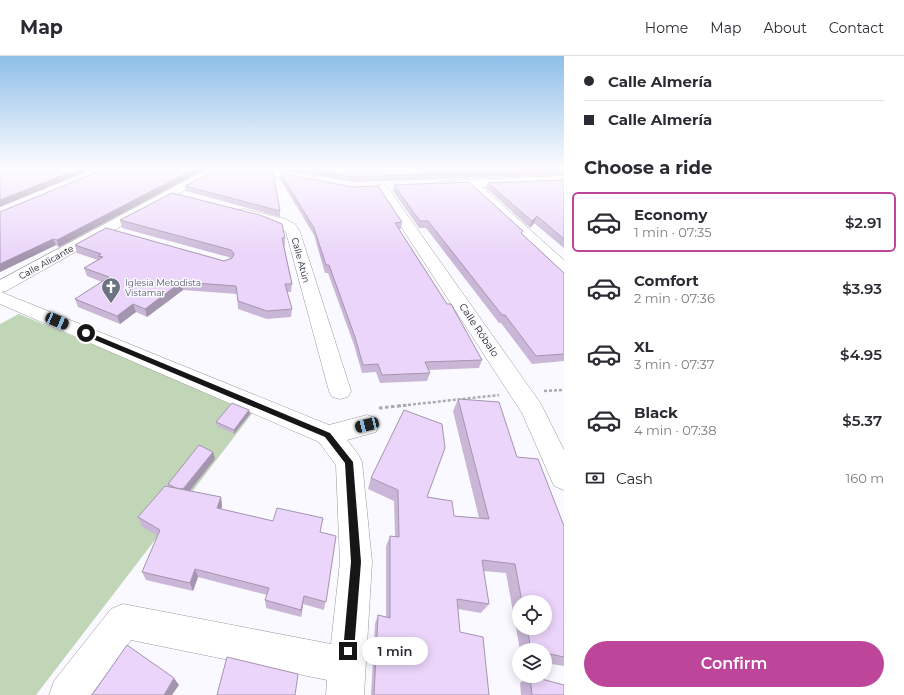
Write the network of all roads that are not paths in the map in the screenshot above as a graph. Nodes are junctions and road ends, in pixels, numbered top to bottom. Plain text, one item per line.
1 (163, 197) edge
2 (184, 197) edge
3 (388, 197) edge
4 (486, 197) edge
5 (192, 199) edge
6 (229, 208) edge
7 (106, 229) junction
8 (129, 235) edge
9 (564, 269) edge
10 (0, 287) edge
11 (0, 297) edge
12 (340, 391) dead end
13 (367, 425) road end
14 (328, 435) junction
15 (564, 478) edge
16 (346, 680) edge
17 (68, 695) edge

1 - 7 street, Calle Alicante
2 - 5 street
3 - 15 street, Calle Róbalo
4 - 9 street
6 - 12 street, Calle Atún
7 - 8 street
7 - 10 street, Calle Alicante
11 - 14 street
13 - 14 street
14 - 16 street
16 - 17 street

